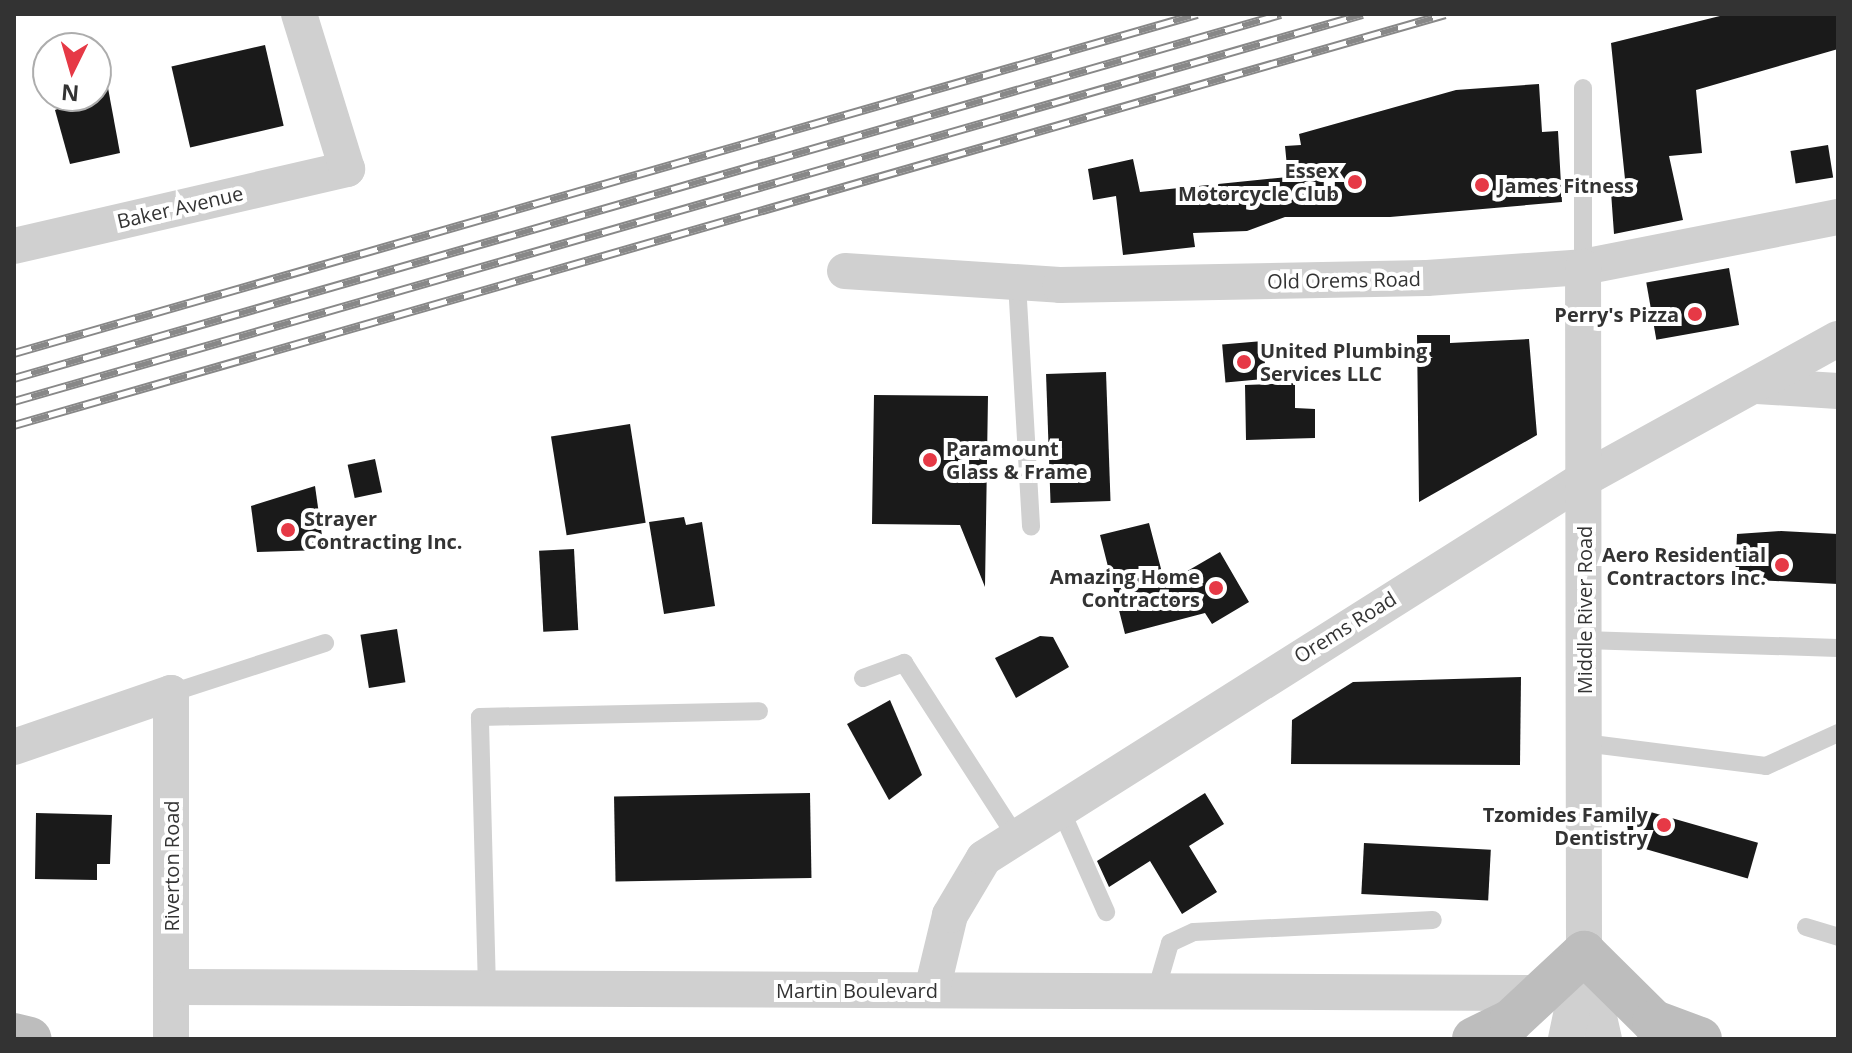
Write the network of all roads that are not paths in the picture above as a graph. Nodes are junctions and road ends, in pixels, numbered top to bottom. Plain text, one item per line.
1 (299, 14) edge
2 (1583, 88) dead end
3 (1838, 217) edge
4 (14, 246) edge
5 (1583, 267) junction
6 (845, 271) dead end
7 (1017, 283) junction
8 (1838, 339) edge
9 (1757, 386) junction
10 (1838, 391) edge
11 (1584, 479) junction
12 (1031, 527) dead end
13 (1584, 640) junction
14 (325, 643) dead end
15 (1838, 648) edge
16 (863, 678) dead end
17 (171, 693) junction
18 (759, 711) dead end
19 (1838, 733) edge
20 (1584, 743) junction
21 (14, 747) edge
22 (1060, 808) junction
23 (1016, 837) junction
24 (1106, 912) dead end
25 (1433, 920) dead end
26 (1806, 927) dead end
27 (1838, 937) edge
28 (1584, 953) junction
29 (171, 987) junction
30 (487, 989) junction
31 (932, 990) junction
32 (1156, 991) junction
33 (1543, 993) junction
34 (14, 1035) edge
35 (30, 1039) edge
36 (171, 1039) edge
37 (1474, 1039) edge
38 (1566, 1039) edge
39 (1604, 1039) edge
40 (1700, 1039) edge

1 - 4 street, Baker Avenue
2 - 5 lane
3 - 5 street, Old Orems Road
5 - 7 street, Old Orems Road
5 - 11 street, Middle River Road
6 - 7 street, Old Orems Road
7 - 12 lane
8 - 9 street, Orems Road
9 - 10 street
9 - 11 street, Orems Road
11 - 13 street, Middle River Road
11 - 22 street, Orems Road
13 - 15 lane
13 - 20 street, Middle River Road
14 - 17 lane
16 - 23 lane
17 - 21 street
17 - 29 street, Riverton Road
18 - 30 lane
19 - 20 lane
20 - 28 street, Middle River Road
22 - 23 street, Orems Road
22 - 24 lane
23 - 31 street, Orems Road
25 - 32 lane
26 - 27 lane
28 - 33 main road
28 - 38 street, Middle River Road
28 - 39 street, Middle River Road
28 - 40 main road
29 - 30 street, Martin Boulevard
29 - 36 street, Riverton Road
30 - 31 street, Martin Boulevard
31 - 32 street, Martin Boulevard
32 - 33 street, Martin Boulevard
33 - 37 main road
34 - 35 main road

